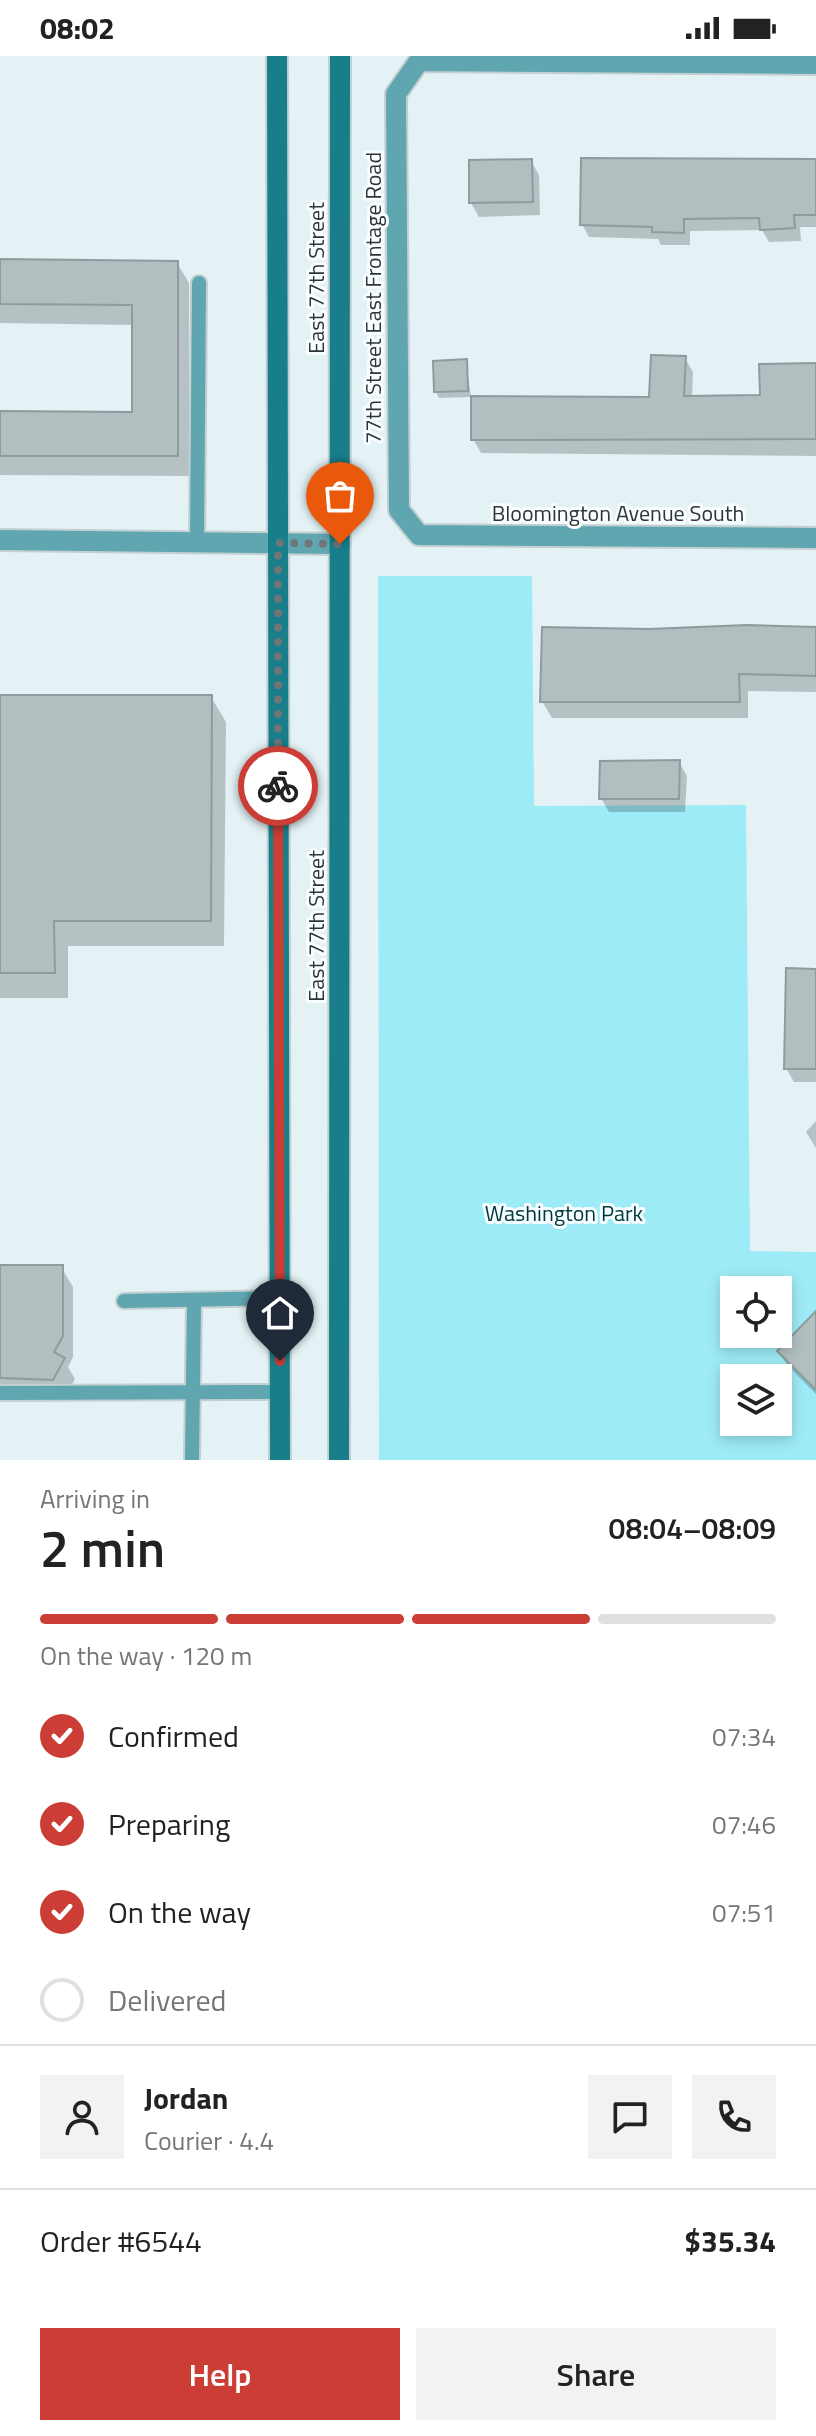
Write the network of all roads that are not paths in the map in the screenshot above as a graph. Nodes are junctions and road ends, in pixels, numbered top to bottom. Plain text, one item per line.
1 (277, 56) edge
2 (340, 56) edge
3 (816, 64) edge
4 (199, 283) dead end
5 (419, 535) joint
6 (816, 538) edge
7 (0, 540) edge
8 (197, 542) junction
9 (278, 543) junction
10 (340, 544) junction
11 (280, 1298) junction
12 (194, 1300) junction
13 (124, 1301) dead end
14 (193, 1392) junction
15 (280, 1392) junction
16 (0, 1393) edge
17 (192, 1460) edge
18 (280, 1460) edge
19 (339, 1460) edge

1 - 9 street, East 77th Street
2 - 10 street, East 77th Street
3 - 5 street, 77th Street East Frontage Road
4 - 8 lane
5 - 6 street, Bloomington Avenue South
7 - 8 street
8 - 9 street
9 - 10 street
9 - 11 street, East 77th Street
10 - 19 street, East 77th Street
11 - 12 lane
11 - 15 street, East 77th Street
12 - 13 lane
12 - 14 lane
14 - 15 lane
14 - 16 lane
14 - 17 lane
15 - 18 street, East 77th Street

